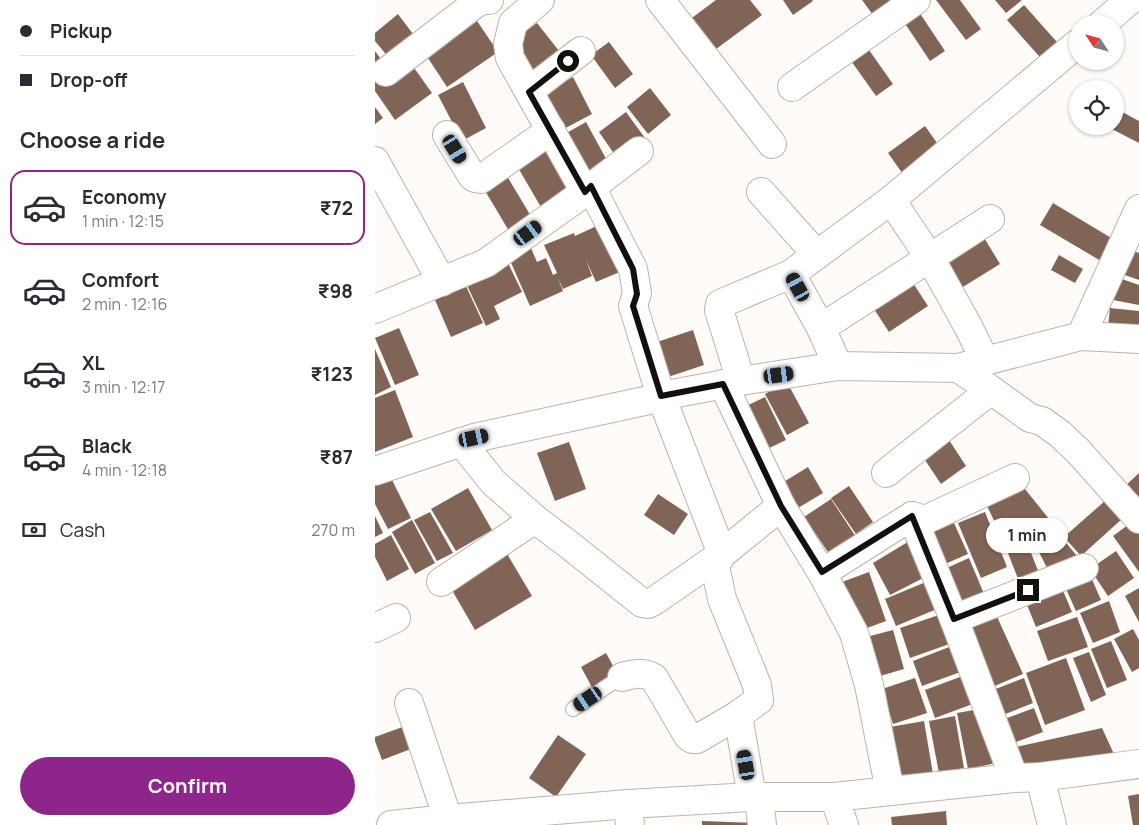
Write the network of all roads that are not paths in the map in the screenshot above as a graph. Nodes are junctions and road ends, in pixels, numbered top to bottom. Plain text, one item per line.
1 (489, 0) edge
2 (498, 0) edge
3 (540, 0) edge
4 (659, 0) edge
5 (916, 0) edge
6 (1130, 0) edge
7 (1112, 15) edge
8 (513, 23) junction
9 (581, 51) dead end
10 (1069, 51) edge
11 (385, 72) dead end
12 (792, 87) dead end
13 (529, 92) junction
14 (551, 130) junction
15 (447, 135) dead end
16 (772, 144) dead end
17 (639, 151) dead end
18 (375, 161) edge
19 (588, 189) junction
20 (761, 192) dead end
21 (891, 200) junction
22 (1139, 209) edge
23 (990, 220) dead end
24 (817, 255) junction
25 (930, 258) junction
26 (791, 274) junction
27 (442, 282) junction
28 (375, 309) edge
29 (821, 328) junction
30 (1081, 336) junction
31 (1139, 338) edge
32 (985, 361) junction
33 (838, 366) junction
34 (958, 368) junction
35 (732, 382) junction
36 (991, 390) junction
37 (661, 396) junction
38 (461, 442) junction
39 (375, 471) edge
40 (886, 473) dead end
41 (1015, 478) dead end
42 (781, 506) junction
43 (912, 516) junction
44 (535, 519) junction
45 (1139, 519) edge
46 (722, 554) junction
47 (1084, 568) dead end
48 (822, 572) junction
49 (441, 582) dead end
50 (954, 619) junction
51 (622, 678) joint
52 (409, 703) dead end
53 (573, 708) dead end
54 (738, 716) junction
55 (1139, 764) edge
56 (1040, 777) junction
57 (1014, 778) junction
58 (890, 791) junction
59 (755, 797) junction
60 (834, 798) junction
61 (629, 815) edge
62 (448, 819) junction
63 (391, 825) edge
64 (762, 825) edge
65 (844, 825) edge
66 (1053, 825) edge

1 - 11 street
2 - 8 street
3 - 8 street
4 - 16 street
5 - 12 street
6 - 7 street
8 - 13 street
9 - 13 street
10 - 21 street
13 - 14 street
14 - 15 street
14 - 19 street
17 - 19 street
18 - 27 street
19 - 27 street
19 - 37 street
20 - 24 street
21 - 24 street
21 - 25 street
22 - 30 street
23 - 25 street
24 - 26 street
25 - 29 street
25 - 32 street
26 - 29 street
26 - 35 street
27 - 28 street
29 - 33 street
30 - 31 street
30 - 32 street
32 - 34 street
33 - 34 street
33 - 35 street
34 - 36 street
35 - 37 street
35 - 42 street
36 - 40 street
36 - 45 street
37 - 38 street
37 - 46 street
38 - 39 street
38 - 44 street
41 - 43 street
42 - 46 street
42 - 48 street
43 - 48 street
43 - 50 street
44 - 46 street
44 - 49 street
46 - 54 street
47 - 50 street
48 - 58 street
50 - 57 street
51 - 53 lane
51 - 54 street
52 - 62 street
54 - 59 street
55 - 56 street
56 - 57 street
56 - 66 street
57 - 58 street
58 - 60 street
59 - 60 street
59 - 61 street
59 - 64 street
60 - 65 street
61 - 62 street
62 - 63 street

